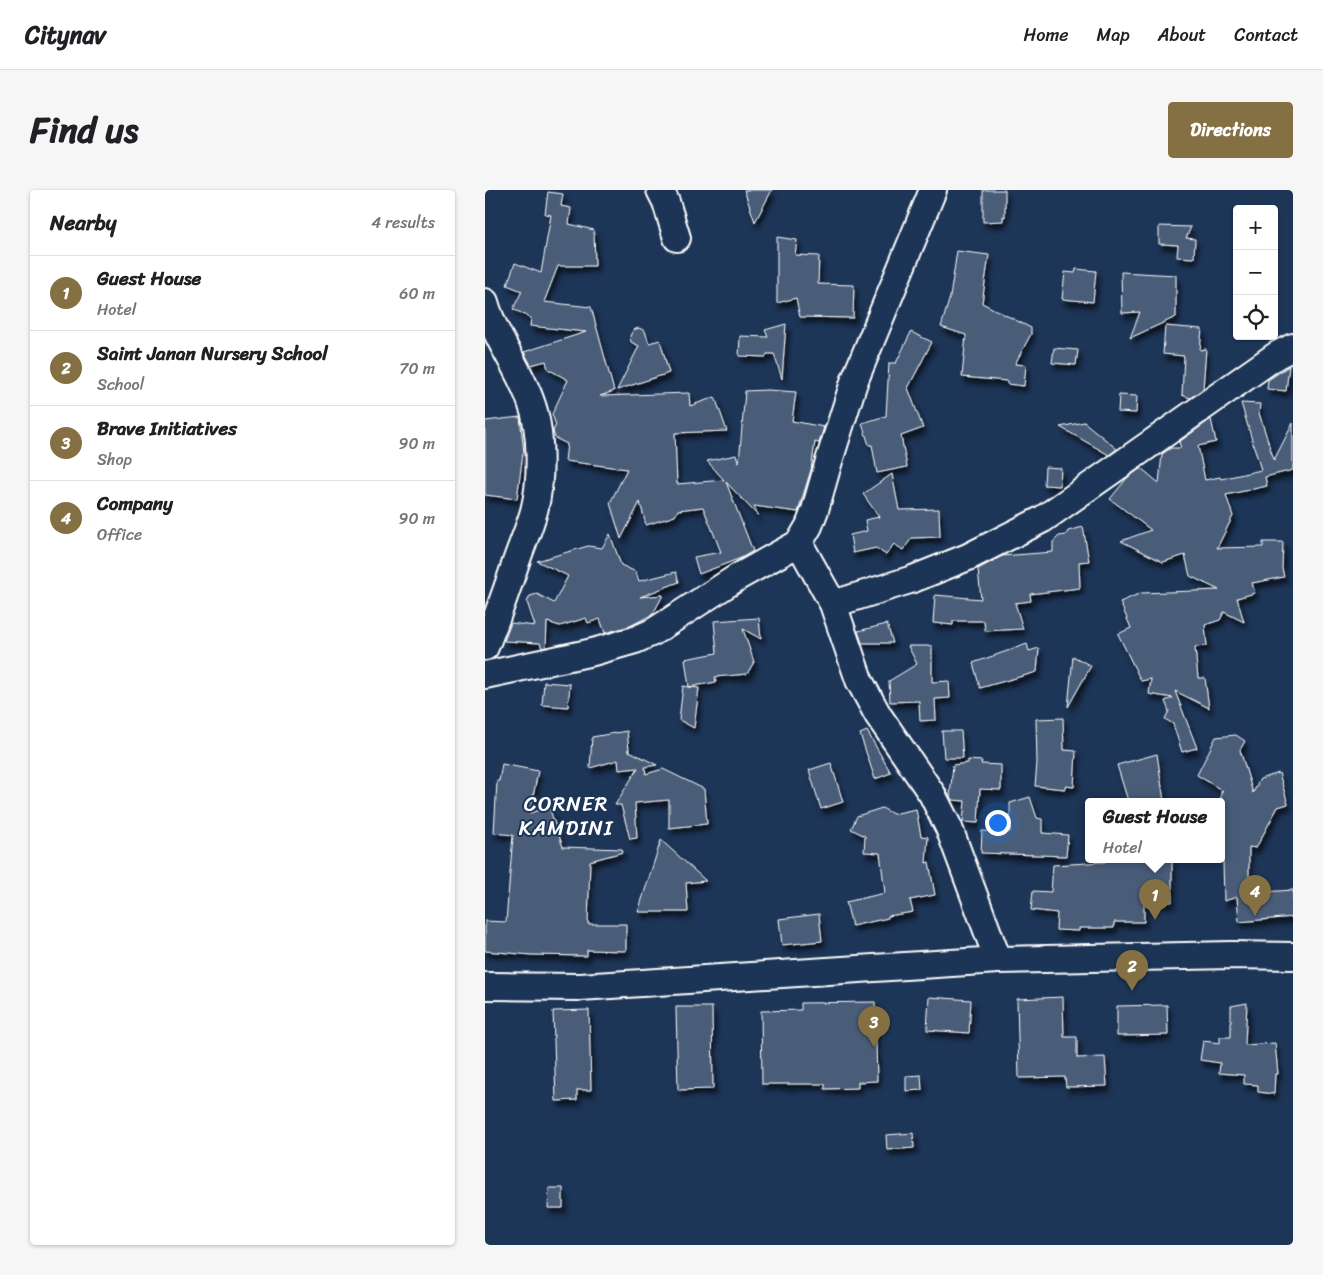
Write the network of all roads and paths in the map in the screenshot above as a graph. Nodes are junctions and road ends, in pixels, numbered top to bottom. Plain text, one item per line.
1 (660, 190) edge
2 (933, 190) edge
3 (677, 238) dead end
4 (485, 302) edge
5 (1293, 347) edge
6 (799, 542) junction
7 (833, 604) junction
8 (485, 647) edge
9 (485, 676) edge
10 (1293, 956) edge
11 (998, 960) junction
12 (485, 986) edge

1 - 3 street
2 - 6 street
4 - 8 street
5 - 7 street
6 - 7 street
6 - 9 street
7 - 11 street
10 - 11 street
11 - 12 street

